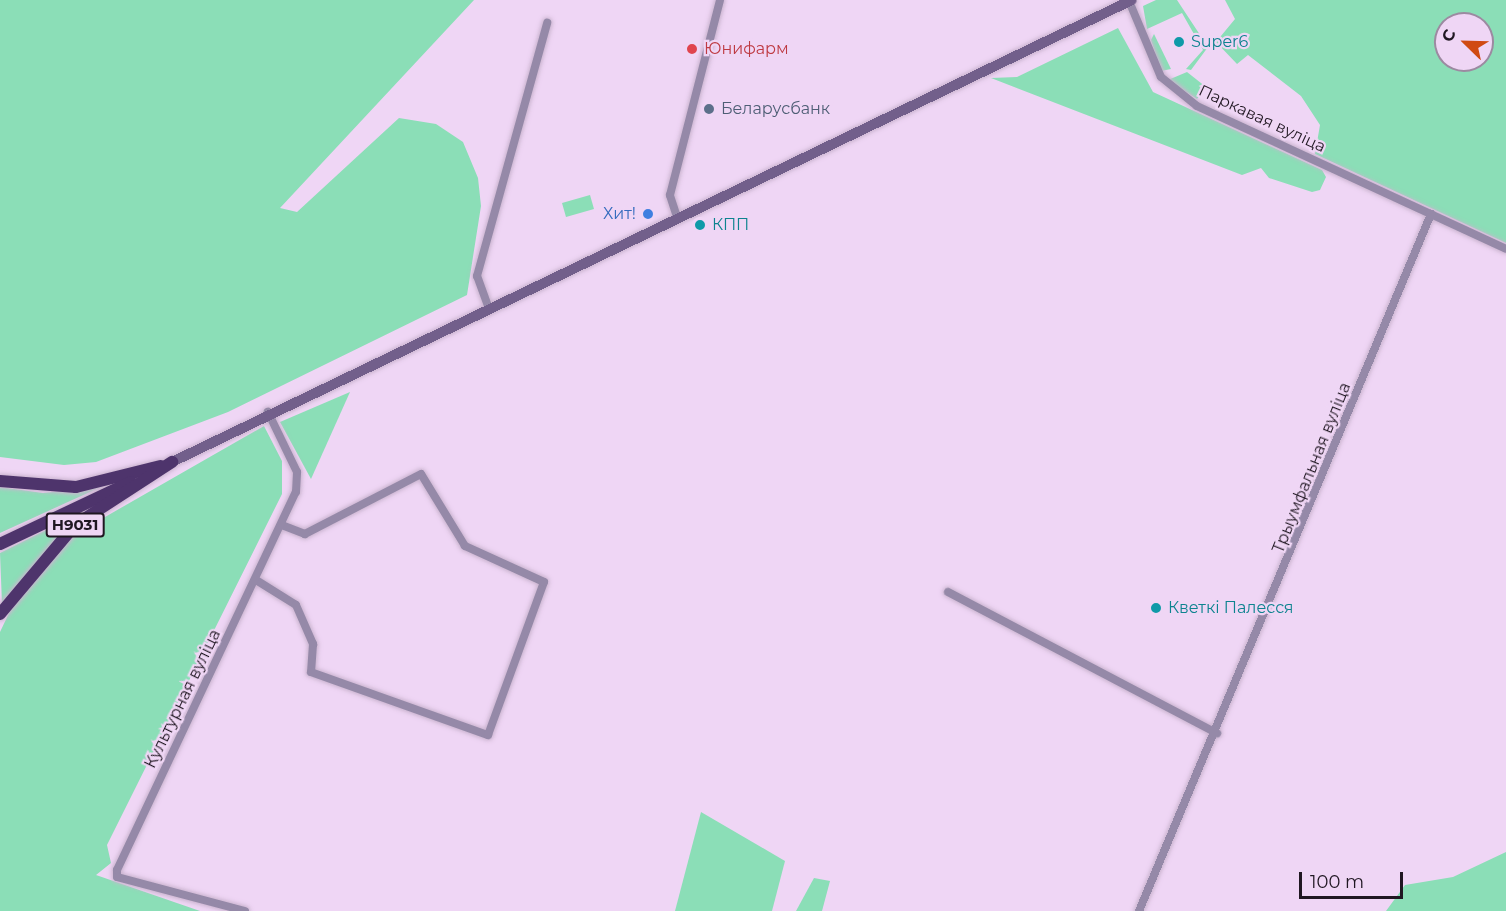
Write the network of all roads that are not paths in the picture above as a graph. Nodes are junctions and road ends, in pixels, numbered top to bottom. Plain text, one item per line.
1 (720, 0) edge
2 (1130, 1) edge
3 (547, 23) dead end
4 (1431, 214) junction
5 (677, 218) junction
6 (1506, 249) edge
7 (488, 306) junction
8 (268, 412) junction
9 (172, 462) junction
10 (0, 481) edge
11 (282, 525) junction
12 (0, 544) edge
13 (255, 580) junction
14 (948, 592) dead end
15 (0, 614) edge
16 (1217, 733) junction
17 (245, 911) edge
18 (1140, 911) edge

1 - 5 street
2 - 4 street, Паркавая вуліца
2 - 5 main road, Н9031
3 - 7 street
4 - 6 street, Паркавая вуліца
4 - 16 street, Трыумфальная вуліца
5 - 7 main road, Н9031
7 - 8 main road, Н9031
8 - 9 main road, Н9031
8 - 11 street, Культурная вуліца
9 - 10 highway, Н9031
9 - 12 highway, Н9031
9 - 15 highway, Н9031
11 - 13 street, Культурная вуліца
11 - 13 street
13 - 17 street, Культурная вуліца
14 - 16 street
16 - 18 street, Трыумфальная вуліца

